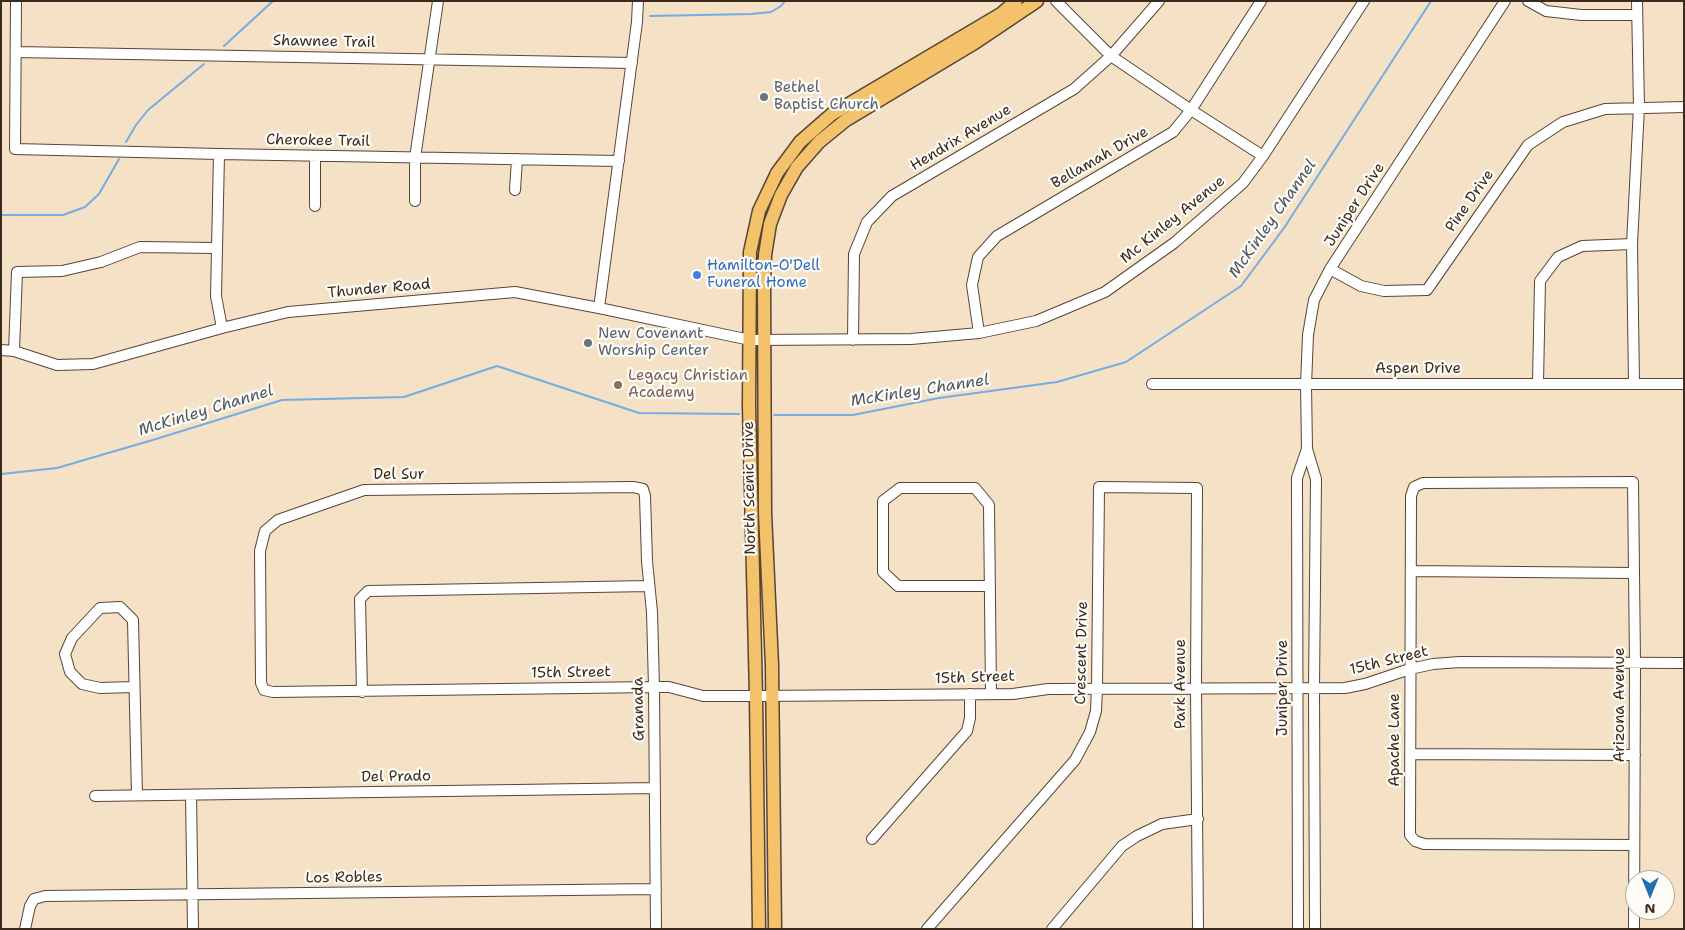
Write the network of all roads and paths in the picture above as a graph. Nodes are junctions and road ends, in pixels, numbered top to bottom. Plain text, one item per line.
1 (16, 1) edge
2 (438, 1) edge
3 (638, 1) edge
4 (1016, 1) edge
5 (1037, 1) edge
6 (1056, 1) edge
7 (1159, 1) edge
8 (1260, 1) edge
9 (1364, 1) edge
10 (1505, 1) edge
11 (1528, 1) edge
12 (1637, 1) edge
13 (1637, 15) junction
14 (16, 52) junction
15 (1111, 56) junction
16 (430, 58) junction
17 (632, 63) junction
18 (882, 92) junction
19 (1640, 107) junction
20 (1684, 107) edge
21 (1191, 110) junction
22 (218, 154) junction
23 (315, 156) junction
24 (1263, 156) junction
25 (415, 158) junction
26 (517, 159) junction
27 (620, 161) junction
28 (515, 190) dead end
29 (415, 201) dead end
30 (315, 206) dead end
31 (1632, 244) junction
32 (216, 248) junction
33 (1330, 270) junction
34 (599, 308) junction
35 (222, 328) junction
36 (979, 334) junction
37 (750, 340) junction
38 (764, 340) junction
39 (853, 340) junction
40 (1, 350) edge
41 (14, 351) junction
42 (1538, 383) junction
43 (1152, 384) dead end
44 (1634, 384) junction
45 (1684, 384) edge
46 (1306, 385) junction
47 (1307, 450) junction
48 (1633, 482) joint
49 (1148, 487) joint
50 (643, 489) joint
51 (759, 513) junction
52 (1411, 572) junction
53 (1634, 572) junction
54 (648, 586) junction
55 (990, 586) junction
56 (1635, 663) junction
57 (1684, 663) edge
58 (1410, 669) junction
59 (133, 687) junction
60 (654, 687) junction
61 (1196, 688) junction
62 (1298, 688) junction
63 (1314, 688) junction
64 (1097, 689) junction
65 (264, 690) joint
66 (362, 692) junction
67 (970, 694) junction
68 (991, 694) junction
69 (756, 696) junction
70 (772, 696) junction
71 (1410, 754) junction
72 (1634, 756) junction
73 (655, 788) junction
74 (137, 795) junction
75 (191, 795) junction
76 (95, 796) dead end
77 (1198, 819) junction
78 (872, 839) dead end
79 (1634, 845) junction
80 (656, 889) junction
81 (192, 895) junction
82 (1298, 900) junction
83 (1315, 900) junction
84 (25, 929) edge
85 (193, 929) edge
86 (656, 929) edge
87 (759, 929) edge
88 (775, 929) edge
89 (927, 929) edge
90 (1052, 929) edge
91 (1198, 929) edge
92 (1298, 929) edge
93 (1315, 929) edge
94 (1634, 929) edge

1 - 14 street
2 - 16 street
3 - 17 street
4 - 18 main road, North Scenic Drive
5 - 18 main road, North Scenic Drive
6 - 15 street
7 - 15 street, Hendrix Avenue
8 - 21 street, Bellamah Drive
9 - 24 street, Mc Kinley Avenue
10 - 33 street, Juniper Drive
11 - 13 street
12 - 13 street
13 - 19 street
14 - 16 street, Shawnee Trail
14 - 22 street, Cherokee Trail
15 - 21 street
15 - 39 street, Hendrix Avenue
16 - 17 street, Shawnee Trail
16 - 25 street
17 - 27 street
18 - 37 main road, North Scenic Drive
18 - 38 main road, North Scenic Drive
19 - 20 street
19 - 31 street
19 - 33 street, Pine Drive
21 - 24 street
21 - 36 street, Bellamah Drive
22 - 23 street, Cherokee Trail
22 - 32 street
23 - 25 street, Cherokee Trail
23 - 30 street
24 - 36 street, Mc Kinley Avenue
25 - 26 street, Cherokee Trail
25 - 29 street
26 - 27 street, Cherokee Trail
26 - 28 street
27 - 34 street
31 - 42 street
31 - 44 street
32 - 35 street
32 - 41 street
33 - 46 street, Juniper Drive
34 - 35 street, Thunder Road
34 - 37 street, Thunder Road
35 - 41 street, Thunder Road
36 - 39 street, Mc Kinley Avenue
37 - 38 street, Thunder Road
37 - 51 main road, North Scenic Drive
38 - 39 street, Mc Kinley Avenue
38 - 51 main road, North Scenic Drive
40 - 41 street, Thunder Road
42 - 44 street, Aspen Drive
42 - 46 street, Aspen Drive
43 - 46 street, Aspen Drive
44 - 45 street, Aspen Drive
46 - 47 street, Juniper Drive
47 - 62 street, Juniper Drive
47 - 63 street, Juniper Drive
48 - 52 street, Apache Lane
48 - 53 street, Arizona Avenue
49 - 61 street, Park Avenue
49 - 64 street, Crescent Drive
50 - 54 street, Granada
50 - 65 street, Del Sur
51 - 69 main road, North Scenic Drive
51 - 70 main road, North Scenic Drive
52 - 53 street
52 - 58 street, Apache Lane
53 - 56 street, Arizona Avenue
54 - 60 street, Granada
54 - 66 street
55 - 55 street
55 - 68 street
56 - 57 street, 15th Street
56 - 58 street, 15th Street
56 - 72 street, Arizona Avenue
58 - 63 street, 15th Street
58 - 71 street, Apache Lane
59 - 59 street
59 - 74 street
60 - 66 street, 15th Street
60 - 69 street, 15th Street
60 - 73 street, Granada
61 - 62 street, 15th Street
61 - 64 street, 15th Street
61 - 77 street, Park Avenue
62 - 63 street, 15th Street
62 - 82 street, Juniper Drive
63 - 83 street, Juniper Drive
64 - 68 street, 15th Street
64 - 89 street, Crescent Drive
65 - 66 street, 15th Street
67 - 68 street, 15th Street
67 - 70 street, 15th Street
67 - 78 street
69 - 70 street, 15th Street
69 - 87 main road, North Scenic Drive
70 - 88 main road, North Scenic Drive
71 - 72 street
71 - 79 street, Apache Lane
72 - 79 street, Arizona Avenue
73 - 75 street, Del Prado
73 - 80 street, Granada
74 - 75 street, Del Prado
74 - 76 street, Del Prado
75 - 81 street
77 - 90 street
77 - 91 street, Park Avenue
79 - 94 street, Arizona Avenue
80 - 81 street, Los Robles
80 - 86 street, Granada
81 - 84 street, Los Robles
81 - 85 street
82 - 83 street
82 - 92 street, Juniper Drive
83 - 93 street, Juniper Drive

